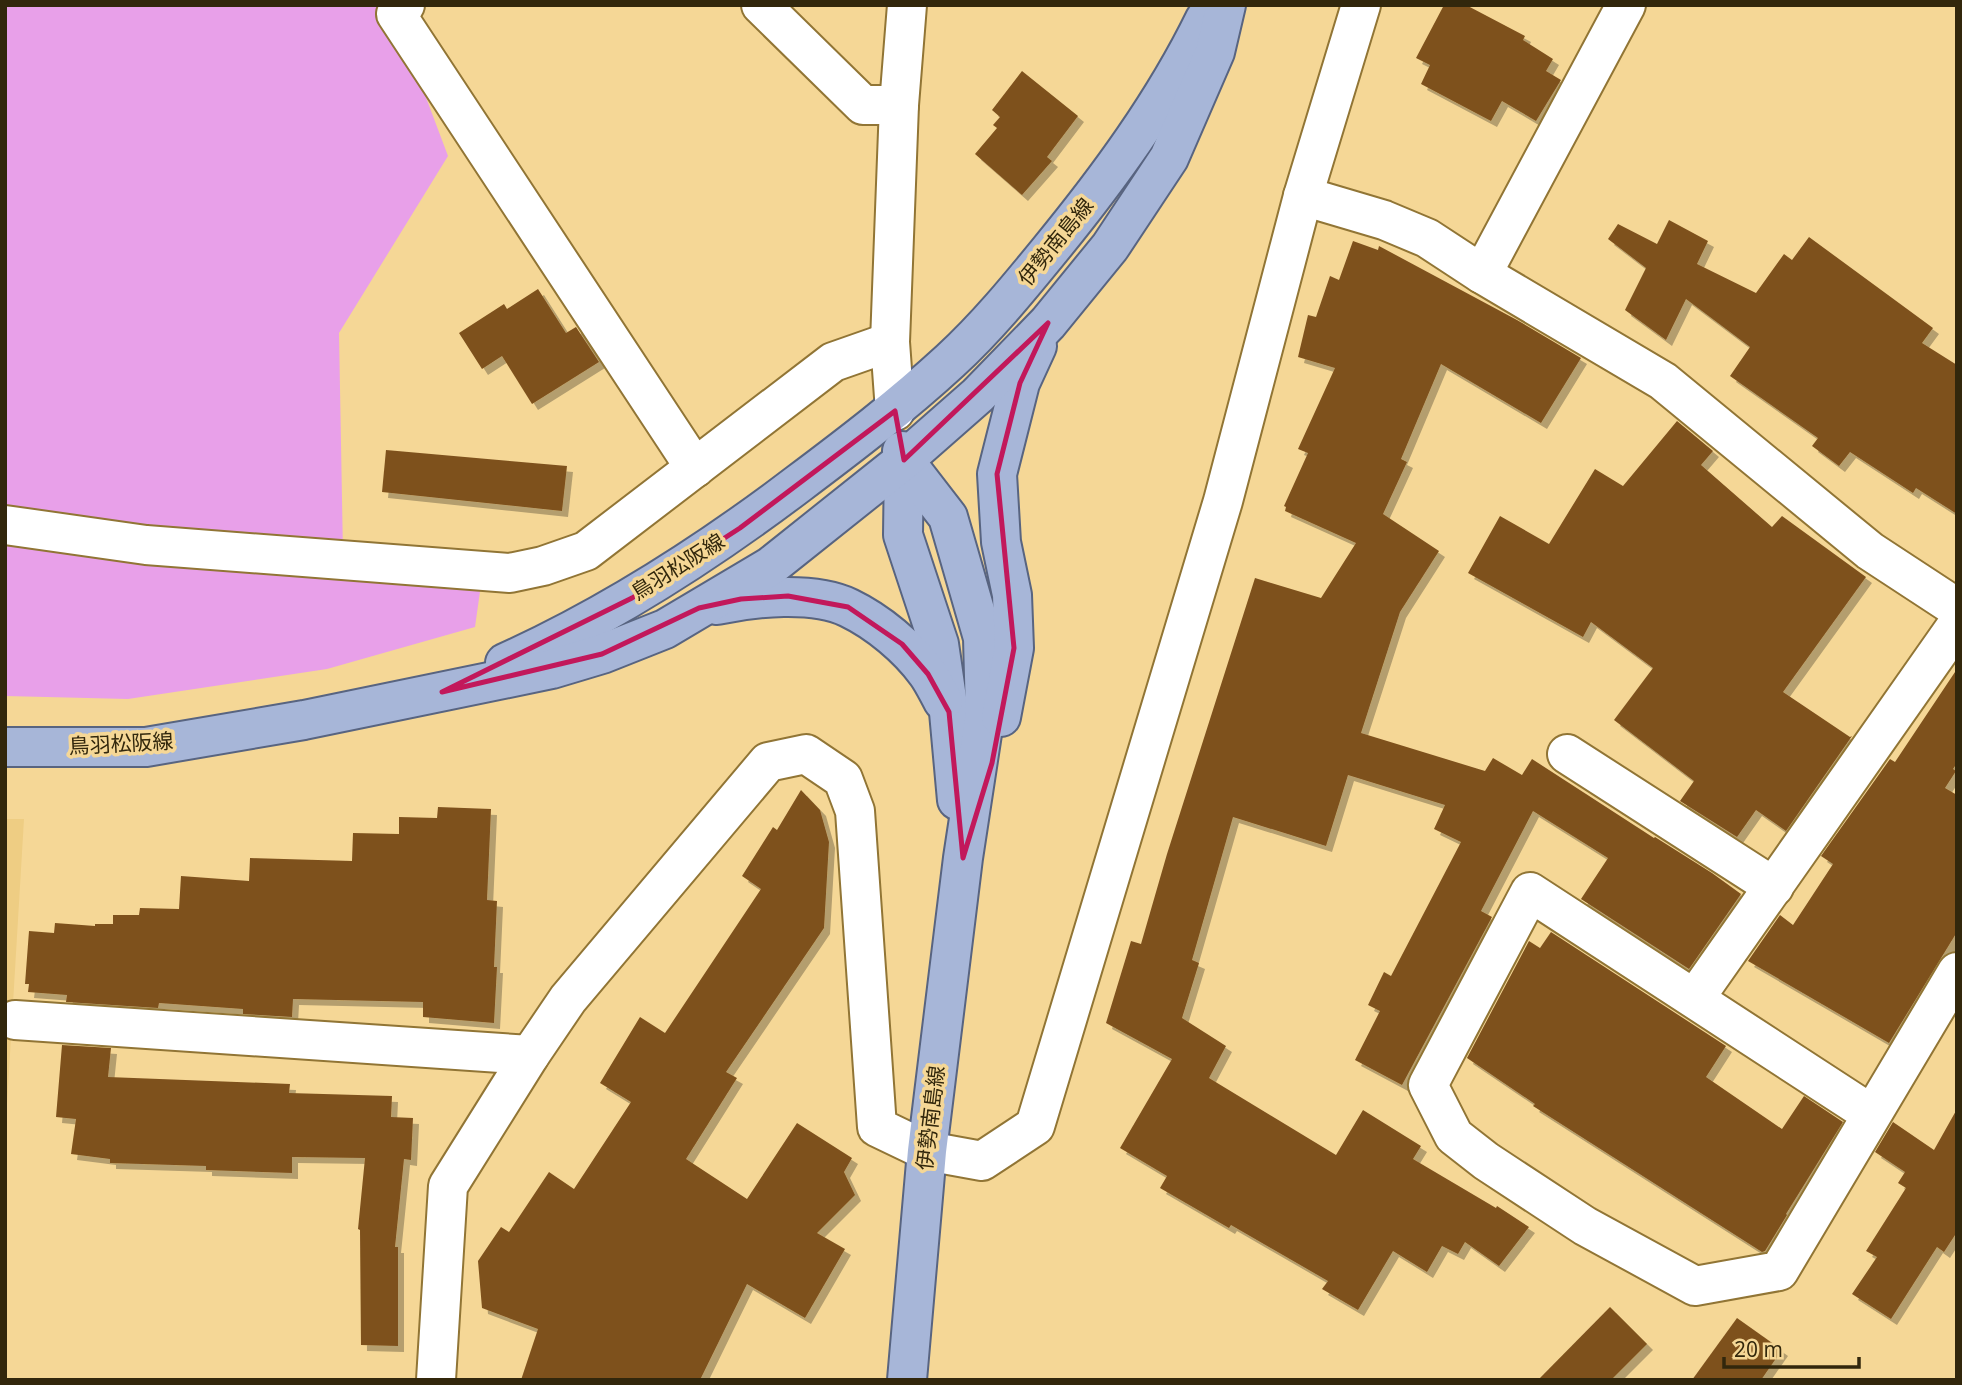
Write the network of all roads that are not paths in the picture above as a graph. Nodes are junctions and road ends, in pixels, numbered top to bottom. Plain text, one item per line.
1 (405, 5) edge
2 (761, 5) edge
3 (907, 5) edge
4 (1211, 5) edge
5 (1226, 5) edge
6 (1361, 5) edge
7 (1626, 5) edge
8 (899, 105) junction
9 (1303, 196) junction
10 (1482, 274) junction
11 (1048, 323) junction
12 (890, 342) junction
13 (895, 411) junction
14 (904, 460) junction
15 (695, 468) junction
16 (5, 525) edge
17 (699, 608) junction
18 (1957, 608) edge
19 (1957, 625) edge
20 (442, 692) junction
21 (949, 712) junction
22 (5, 747) edge
23 (1567, 754) dead end
24 (963, 858) junction
25 (1774, 887) junction
26 (1957, 972) edge
27 (1695, 998) junction
28 (15, 1020) dead end
29 (530, 1055) junction
30 (1871, 1114) junction
31 (927, 1151) junction
32 (436, 1380) edge
33 (907, 1380) edge

1 - 15 street
2 - 8 street
3 - 8 street
4 - 13 main road, 伊勢南島線
5 - 11 main road, 伊勢南島線
6 - 9 street
7 - 10 street
8 - 12 street
9 - 10 street
9 - 31 street
10 - 18 street
11 - 14 main road, 伊勢南島線
11 - 24 main road
12 - 13 street
12 - 15 street
13 - 14 main road, 伊勢南島線
13 - 20 main road, 鳥羽松阪線
14 - 17 main road, 鳥羽松阪線
14 - 21 main road, 伊勢南島線
14 - 24 main road, 伊勢南島線
15 - 16 street
17 - 20 main road, 鳥羽松阪線
17 - 21 main road
19 - 25 street
20 - 22 main road, 鳥羽松阪線
21 - 24 main road, 伊勢南島線
23 - 25 street
24 - 31 main road, 伊勢南島線
25 - 27 street
26 - 30 street
27 - 30 street
27 - 30 street
28 - 29 street
29 - 31 street
29 - 32 street
31 - 33 main road, 伊勢南島線

